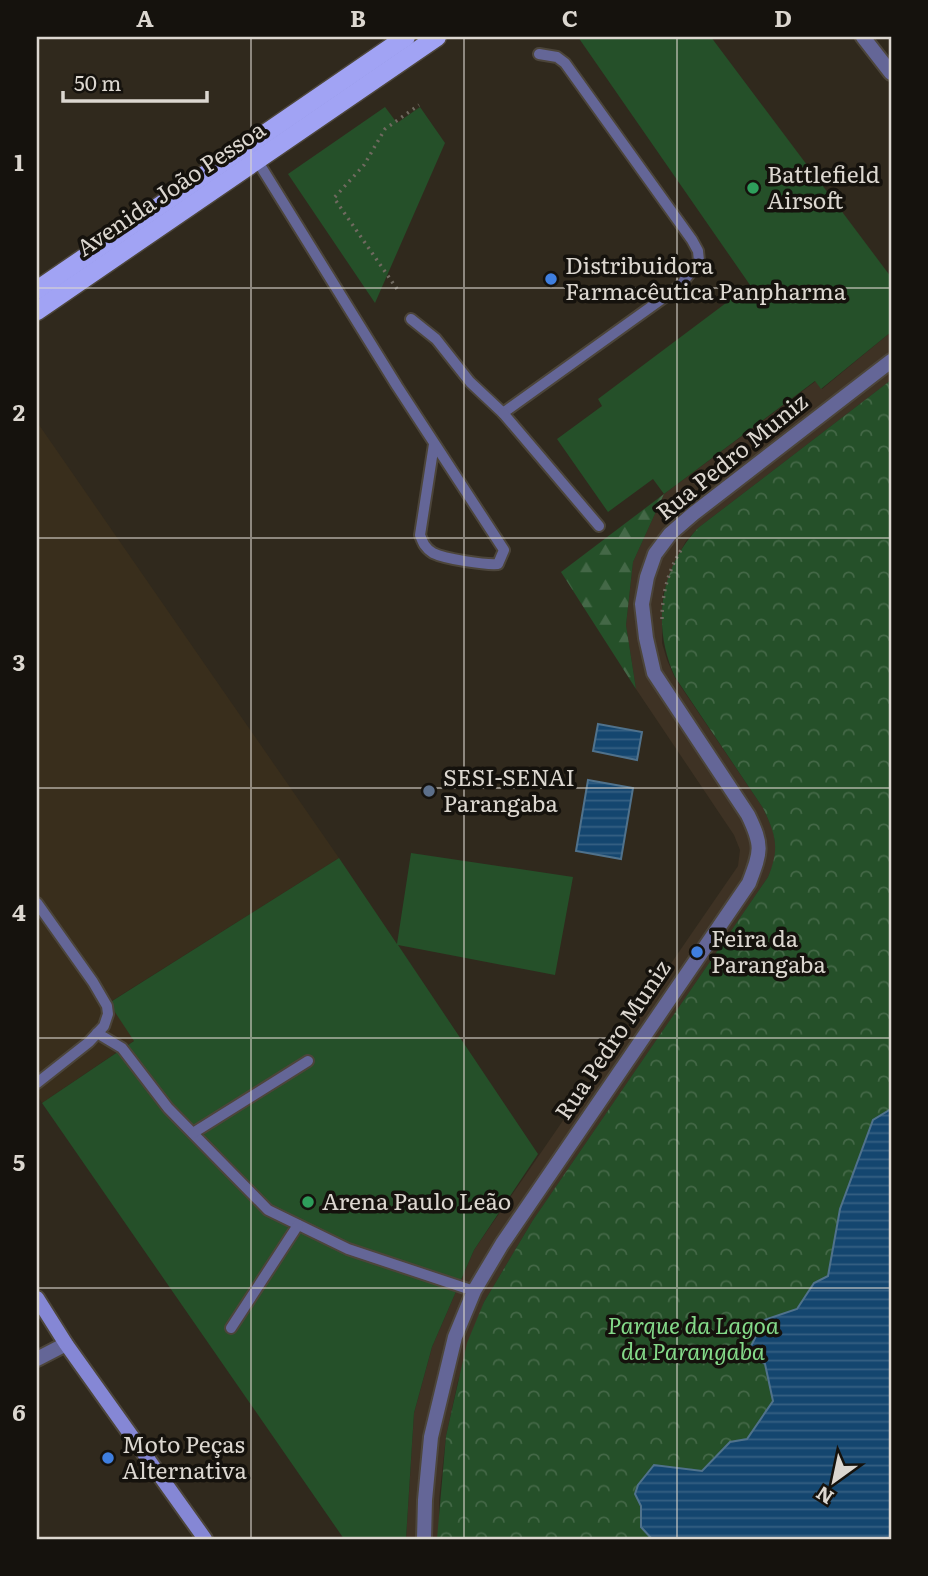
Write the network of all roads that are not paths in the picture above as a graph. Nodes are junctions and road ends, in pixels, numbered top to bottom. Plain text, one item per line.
1 (406, 37) edge
2 (437, 37) edge
3 (863, 37) edge
4 (539, 54) dead end
5 (891, 73) edge
6 (252, 153) junction
7 (37, 290) edge
8 (37, 311) edge
9 (411, 319) dead end
10 (891, 361) edge
11 (503, 413) junction
12 (434, 444) junction
13 (599, 526) dead end
14 (37, 903) edge
15 (97, 1033) junction
16 (307, 1061) dead end
17 (37, 1083) edge
18 (193, 1133) junction
19 (298, 1225) junction
20 (474, 1291) junction
21 (37, 1298) edge
22 (231, 1328) dead end
23 (66, 1343) junction
24 (37, 1359) edge
25 (202, 1538) edge
26 (424, 1539) edge

1 - 6 main road, Avenida João Pessoa
2 - 6 main road, Avenida João Pessoa
3 - 5 street
4 - 11 lane
6 - 7 main road, Avenida João Pessoa
6 - 8 main road, Avenida João Pessoa
6 - 12 lane
9 - 11 lane
10 - 20 street, Rua Pedro Muniz
11 - 13 lane
12 - 12 lane
14 - 15 lane
15 - 17 lane
15 - 18 lane
16 - 18 lane
18 - 19 lane
19 - 20 lane
19 - 22 lane
20 - 26 street, Rua Pedro Muniz
21 - 23 main road
23 - 24 street
23 - 25 main road

